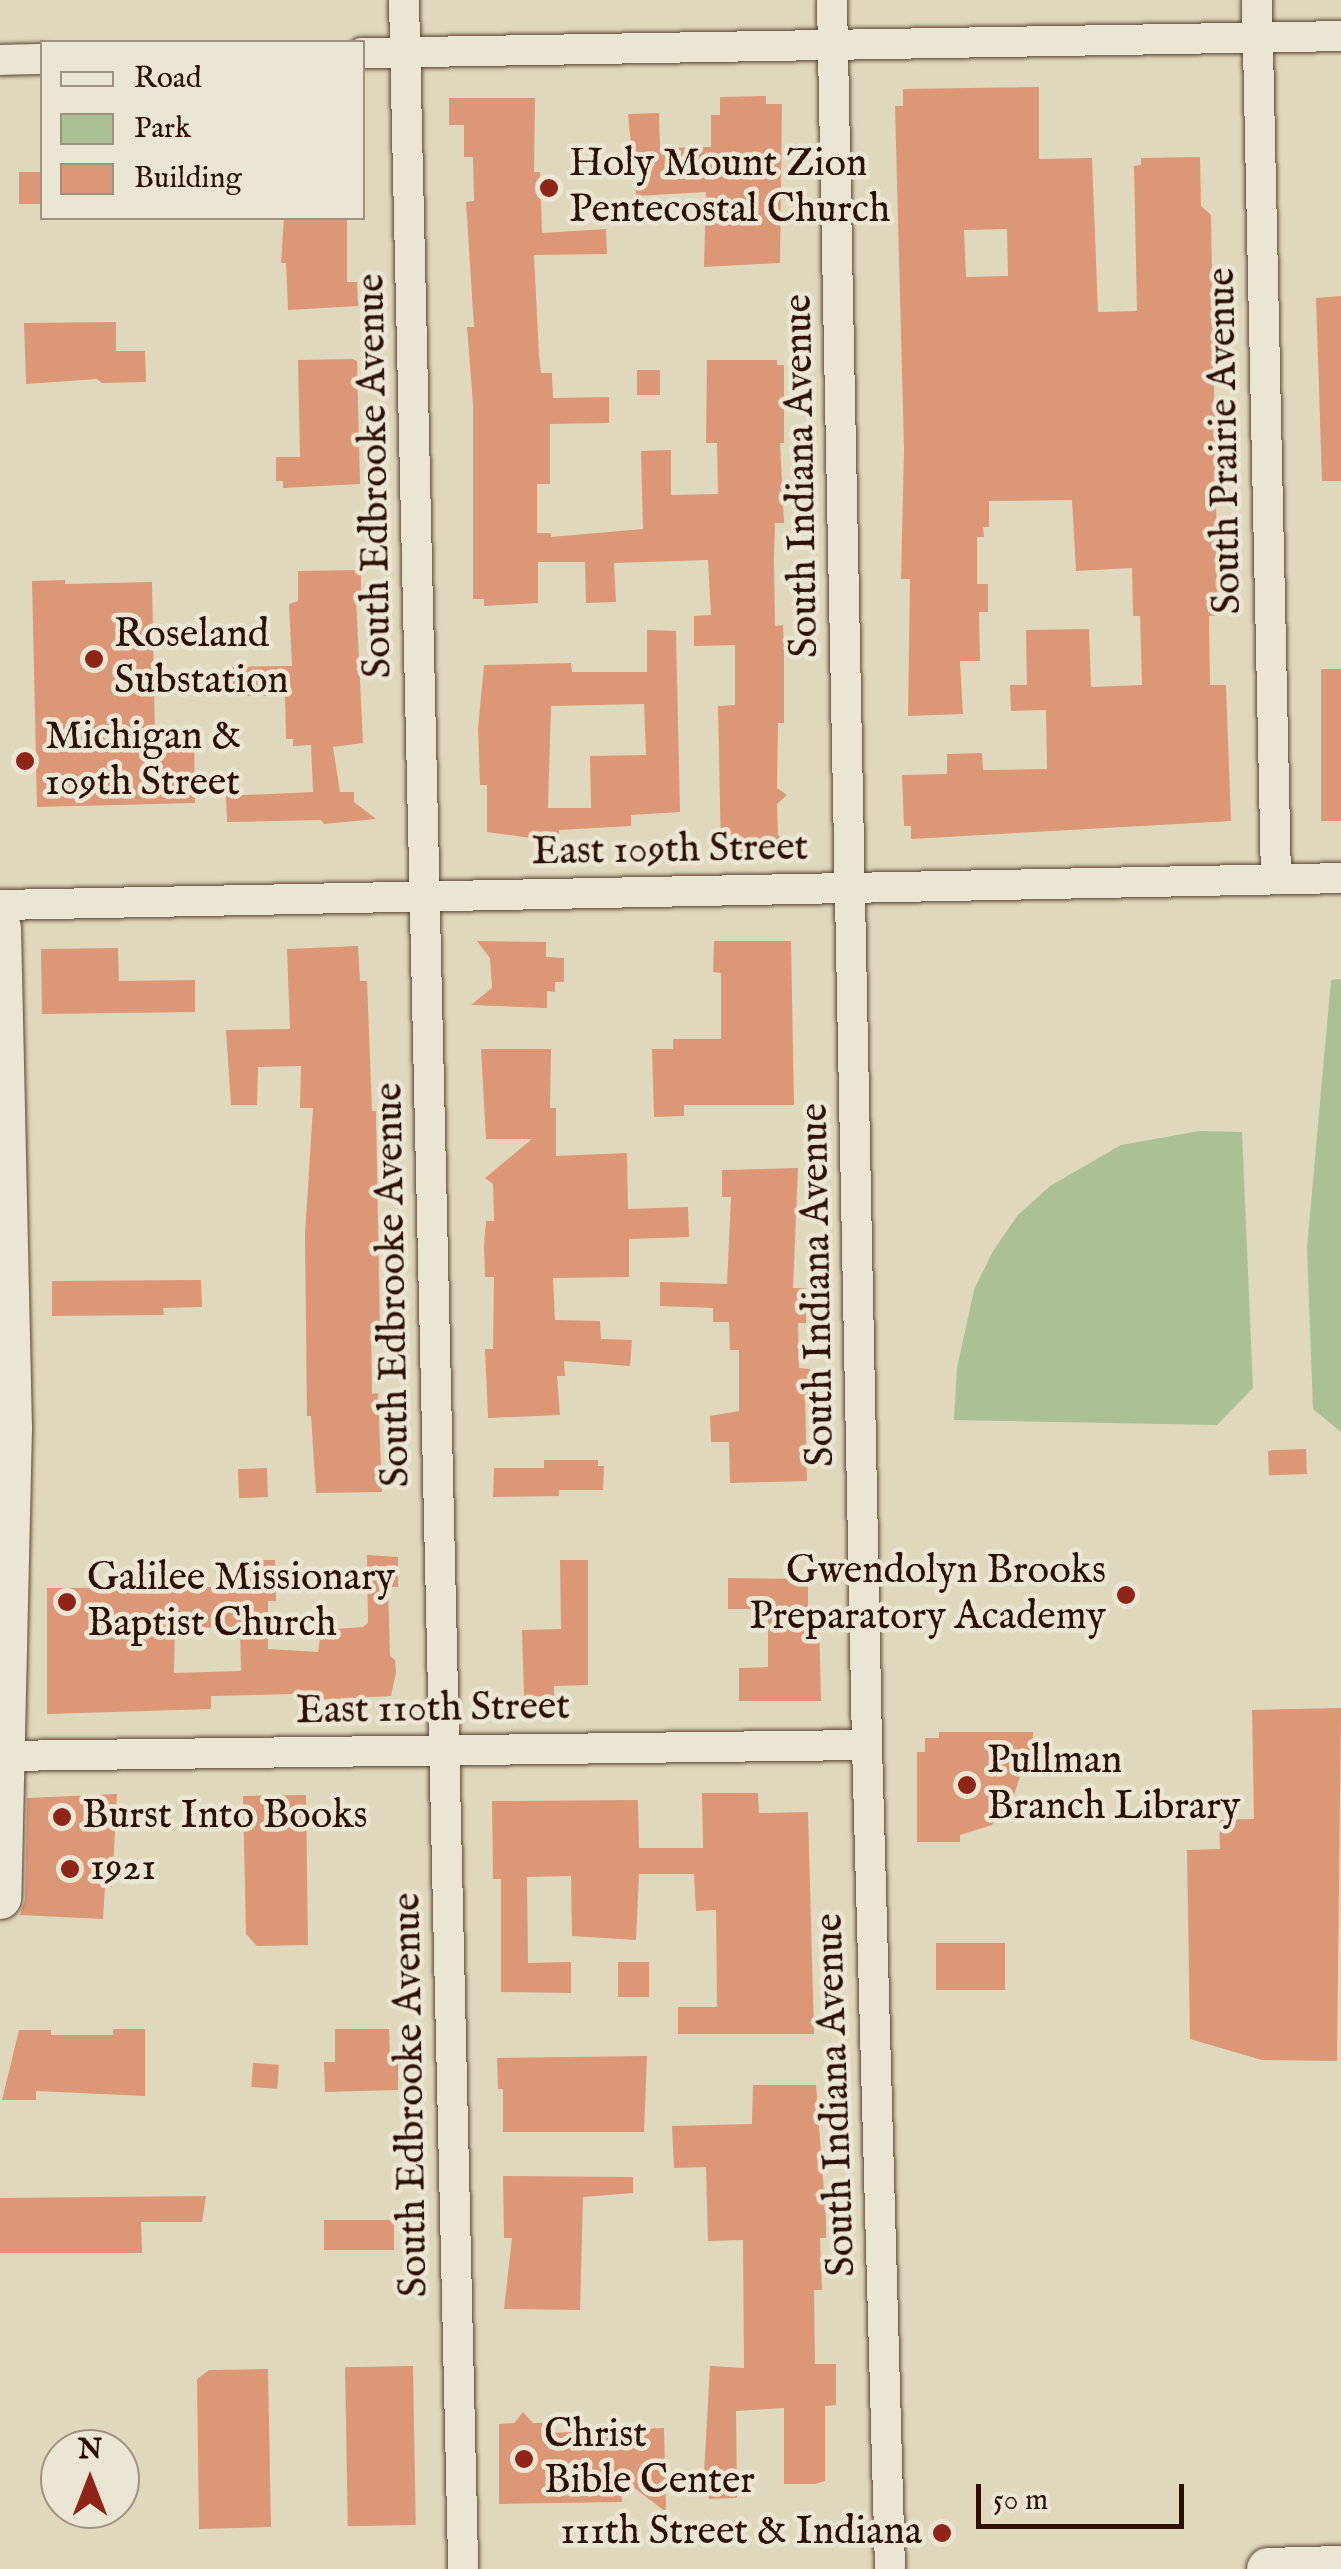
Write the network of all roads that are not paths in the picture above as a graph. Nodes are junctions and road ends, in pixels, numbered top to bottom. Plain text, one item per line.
1 (404, 0) edge
2 (832, 0) edge
3 (1256, 0) edge
4 (1341, 36) edge
5 (1258, 37) junction
6 (834, 45) junction
7 (365, 53) edge
8 (405, 53) junction
9 (40, 59) edge
10 (0, 60) edge
11 (1341, 878) edge
12 (1276, 879) junction
13 (851, 888) junction
14 (426, 896) junction
15 (0, 905) edge
16 (0, 928) edge
17 (867, 1745) junction
18 (444, 1750) junction
19 (2, 1756) edge
20 (0, 1898) edge
21 (1341, 2567) edge
22 (463, 2569) edge
23 (890, 2569) edge
24 (1268, 2569) edge

1 - 8 street, South Edbrooke Avenue
2 - 6 street, South Indiana Avenue
3 - 5 street, South Prairie Avenue
4 - 5 street
5 - 6 street
5 - 12 street, South Prairie Avenue
6 - 8 street
6 - 13 street, South Indiana Avenue
7 - 8 street
8 - 14 street, South Edbrooke Avenue
9 - 10 street
11 - 12 street, East 109th Street
12 - 13 street, East 109th Street
13 - 14 street, East 109th Street
13 - 17 street, South Indiana Avenue
14 - 15 street, East 109th Street
14 - 18 street, South Edbrooke Avenue
16 - 19 main road
17 - 18 street, East 110th Street
17 - 23 street, South Indiana Avenue
18 - 19 street, East 110th Street
18 - 22 street, South Edbrooke Avenue
19 - 20 main road
21 - 24 main road

